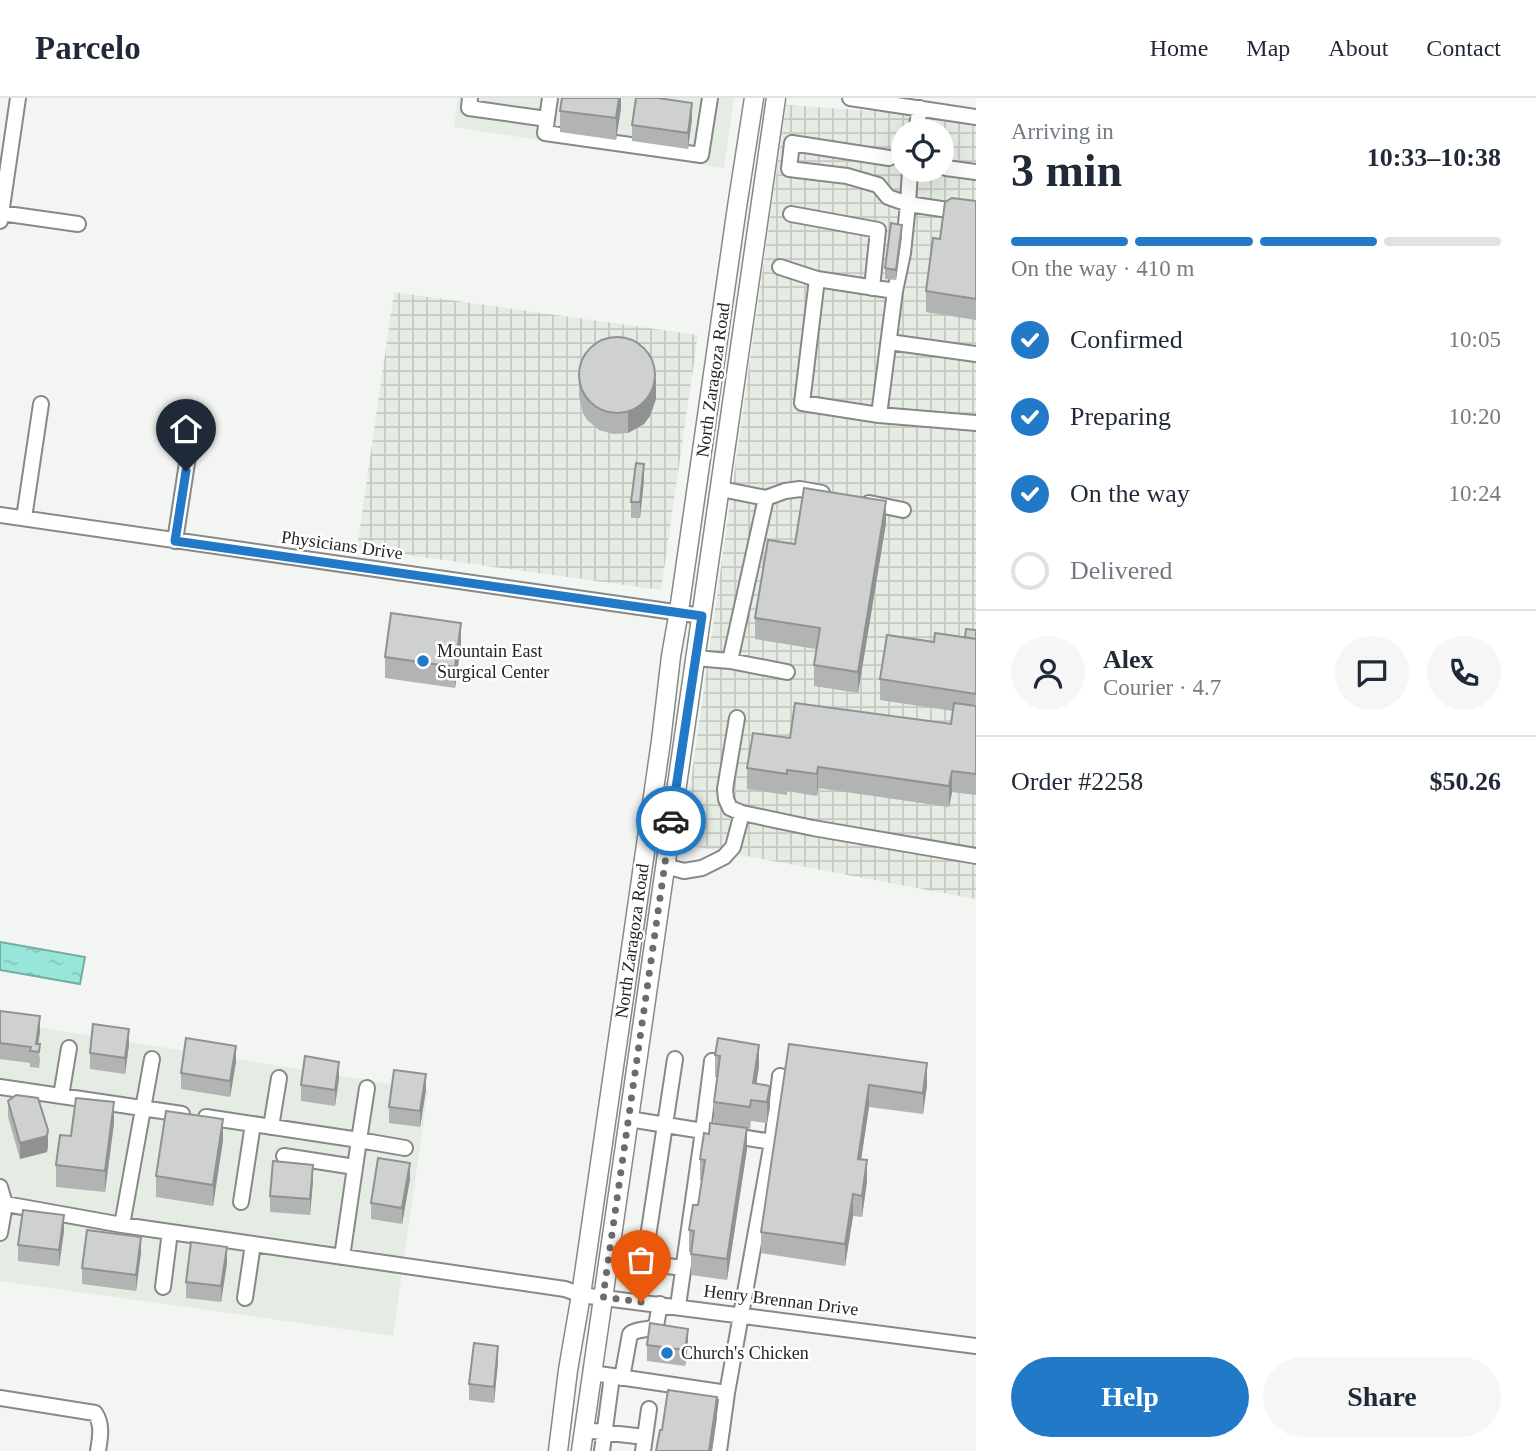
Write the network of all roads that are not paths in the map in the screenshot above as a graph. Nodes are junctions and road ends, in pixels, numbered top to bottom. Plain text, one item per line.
1 (18, 98) edge
2 (470, 98) edge
3 (550, 98) edge
4 (710, 98) edge
5 (754, 98) edge
6 (776, 98) edge
7 (850, 98) edge
8 (940, 105) edge
9 (920, 108) junction
10 (976, 117) edge
11 (918, 119) edge
12 (547, 120) junction
13 (889, 158) dead end
14 (954, 169) edge
15 (976, 172) edge
16 (909, 182) edge
17 (908, 204) junction
18 (791, 214) dead end
19 (976, 214) edge
20 (0, 216) edge
21 (78, 224) dead end
22 (780, 267) dead end
23 (817, 279) junction
24 (872, 288) junction
25 (895, 291) junction
26 (889, 341) junction
27 (976, 354) edge
28 (41, 404) dead end
29 (707, 414) junction
30 (879, 415) junction
31 (976, 423) edge
32 (193, 424) dead end
33 (721, 489) junction
34 (833, 495) edge
35 (766, 498) junction
36 (860, 501) edge
37 (903, 510) dead end
38 (0, 515) edge
39 (24, 518) junction
40 (175, 541) junction
41 (679, 611) junction
42 (702, 616) junction
43 (695, 658) junction
44 (730, 662) junction
45 (787, 672) dead end
46 (737, 718) dead end
47 (742, 813) junction
48 (976, 856) edge
49 (665, 866) junction
50 (631, 941) junction
51 (647, 988) junction
52 (69, 1048) dead end
53 (152, 1059) dead end
54 (675, 1059) dead end
55 (712, 1061) edge
56 (780, 1076) dead end
57 (279, 1078) dead end
58 (0, 1087) edge
59 (367, 1088) dead end
60 (61, 1096) junction
61 (142, 1108) junction
62 (629, 1119) junction
63 (253, 1124) junction
64 (664, 1126) junction
65 (271, 1127) junction
66 (703, 1131) junction
67 (359, 1140) junction
68 (772, 1142) junction
69 (405, 1148) dead end
70 (284, 1156) dead end
71 (355, 1167) junction
72 (0, 1187) edge
73 (241, 1202) dead end
74 (2, 1203) edge
75 (122, 1225) junction
76 (170, 1232) junction
77 (0, 1233) edge
78 (253, 1244) junction
79 (342, 1257) junction
80 (683, 1268) junction
81 (163, 1287) dead end
82 (581, 1294) junction
83 (245, 1297) dead end
84 (603, 1297) junction
85 (660, 1304) junction
86 (678, 1306) junction
87 (740, 1314) junction
88 (976, 1346) edge
89 (592, 1373) junction
90 (617, 1377) junction
91 (727, 1393) junction
92 (0, 1398) edge
93 (649, 1409) dead end
94 (584, 1430) junction
95 (604, 1432) junction
96 (644, 1444) edge
97 (98, 1451) edge
98 (558, 1451) edge
99 (581, 1451) edge
100 (602, 1451) edge
101 (719, 1451) edge

1 - 20 street
2 - 12 street
3 - 12 street
4 - 12 street
5 - 29 main road, North Zaragoza Road
6 - 33 main road, North Zaragoza Road
7 - 9 street
8 - 9 street
8 - 10 street
9 - 11 street
13 - 17 street
14 - 15 street
16 - 17 street
17 - 19 street
17 - 25 street
18 - 24 street
20 - 21 street
22 - 23 street
23 - 24 street
23 - 30 street
24 - 25 street
25 - 26 street
26 - 27 street
26 - 30 street
28 - 39 street
29 - 33 main road
29 - 41 main road, North Zaragoza Road
30 - 31 street
32 - 40 street
33 - 35 street
33 - 42 main road, North Zaragoza Road
34 - 35 street
35 - 44 street
36 - 37 street
38 - 39 street, Physicians Drive
39 - 40 street, Physicians Drive
40 - 41 street, Physicians Drive
41 - 42 street, Physicians Drive
41 - 50 main road, North Zaragoza Road
42 - 43 main road, North Zaragoza Road
43 - 44 street
43 - 49 main road, North Zaragoza Road
44 - 45 street
46 - 47 street
47 - 48 street
47 - 49 street
49 - 51 main road, North Zaragoza Road
50 - 51 main road
50 - 82 main road, North Zaragoza Road
51 - 62 main road, North Zaragoza Road
52 - 60 street
53 - 61 street
54 - 64 street
55 - 66 street
56 - 68 street
57 - 65 street
58 - 60 street
59 - 67 street
60 - 61 street
61 - 63 street
61 - 75 street
62 - 64 street
62 - 84 main road, North Zaragoza Road
63 - 65 street
63 - 73 street
64 - 66 street
64 - 80 street
65 - 67 street
66 - 68 street
66 - 80 street
67 - 69 street
67 - 71 street
68 - 87 street
70 - 71 street
71 - 79 street
72 - 74 street
74 - 75 street, Henry Brennan Drive
74 - 77 street
75 - 76 street, Henry Brennan Drive
76 - 78 street, Henry Brennan Drive
76 - 81 street
78 - 79 street, Henry Brennan Drive
78 - 83 street
79 - 82 street, Henry Brennan Drive
80 - 86 street
82 - 84 street, Henry Brennan Drive
82 - 98 main road, North Zaragoza Road
84 - 85 street, Henry Brennan Drive
84 - 89 main road, North Zaragoza Road
85 - 86 street, Henry Brennan Drive
85 - 90 street
86 - 87 street, Henry Brennan Drive
87 - 88 street, Henry Brennan Drive
87 - 91 street
89 - 90 street
89 - 94 main road, North Zaragoza Road
90 - 91 street
90 - 95 street
91 - 101 street
92 - 97 street
93 - 96 street
94 - 95 street
94 - 99 main road, North Zaragoza Road
95 - 96 street
95 - 100 street

